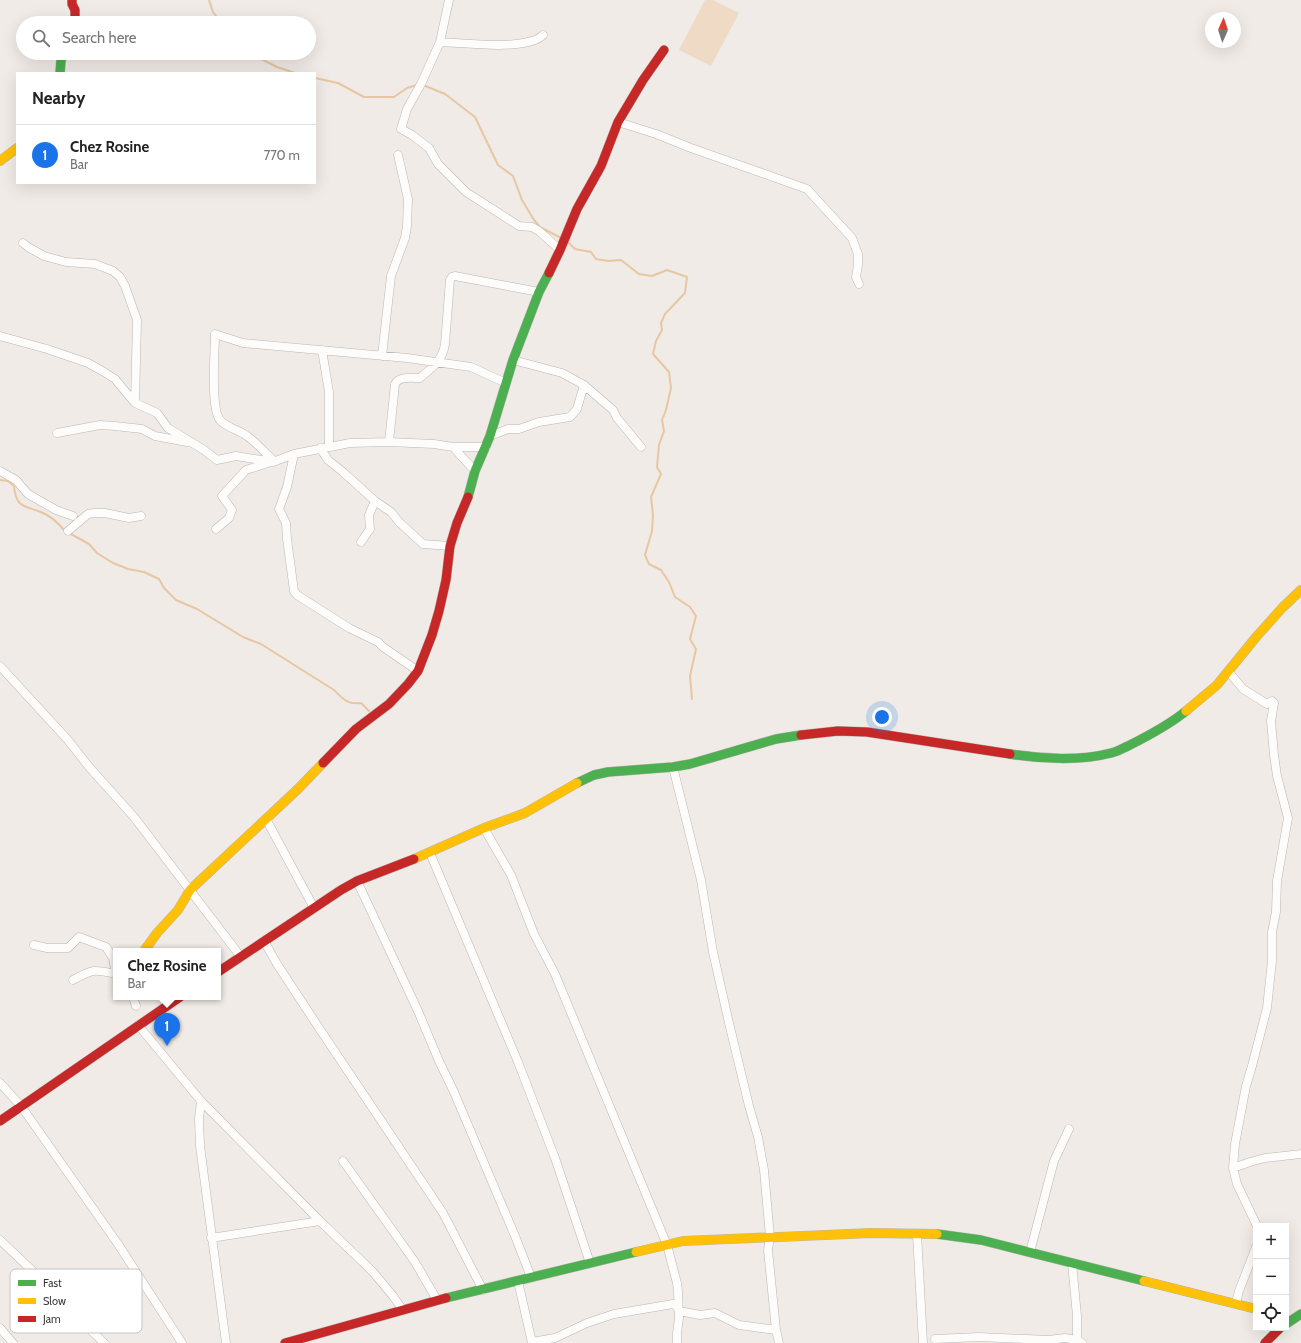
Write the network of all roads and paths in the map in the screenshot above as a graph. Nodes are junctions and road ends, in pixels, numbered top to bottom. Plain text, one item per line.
1 (72, 0) edge
2 (449, 0) edge
3 (75, 16) edge
4 (543, 35) dead end
5 (440, 42) junction
6 (664, 50) dead end
7 (61, 60) edge
8 (60, 72) edge
9 (618, 122) junction
10 (16, 149) edge
11 (398, 155) dead end
12 (0, 160) edge
13 (24, 243) dead end
14 (560, 250) junction
15 (859, 284) dead end
16 (539, 292) junction
17 (0, 336) edge
18 (322, 350) junction
19 (382, 356) junction
20 (513, 360) junction
21 (438, 362) junction
22 (506, 383) junction
23 (584, 385) junction
24 (135, 403) junction
25 (57, 433) dead end
26 (490, 436) junction
27 (389, 442) junction
28 (193, 444) junction
29 (329, 447) junction
30 (453, 447) junction
31 (486, 447) junction
32 (641, 447) dead end
33 (320, 448) junction
34 (294, 454) junction
35 (274, 461) junction
36 (0, 470) edge
37 (475, 471) junction
38 (375, 501) junction
39 (73, 516) dead end
40 (142, 516) dead end
41 (216, 529) dead end
42 (68, 531) dead end
43 (361, 542) dead end
44 (450, 546) junction
45 (1301, 590) edge
46 (0, 666) edge
47 (418, 671) junction
48 (1229, 672) junction
49 (673, 766) junction
50 (266, 819) junction
51 (484, 828) junction
52 (430, 853) junction
53 (357, 881) junction
54 (190, 890) junction
55 (314, 908) junction
56 (264, 941) junction
57 (34, 945) dead end
58 (146, 948) edge
59 (241, 957) junction
60 (113, 958) edge
61 (221, 970) edge
62 (113, 973) edge
63 (73, 980) dead end
64 (134, 1000) edge
65 (176, 1000) edge
66 (136, 1006) dead end
67 (138, 1025) junction
68 (0, 1083) edge
69 (201, 1101) junction
70 (21, 1106) junction
71 (0, 1121) edge
72 (1069, 1129) dead end
73 (1301, 1154) edge
74 (343, 1161) dead end
75 (1233, 1168) junction
76 (320, 1221) junction
77 (1256, 1223) edge
78 (917, 1234) junction
79 (770, 1237) junction
80 (212, 1238) junction
81 (0, 1240) edge
82 (667, 1244) junction
83 (1030, 1252) junction
84 (1253, 1255) edge
85 (590, 1263) junction
86 (1072, 1263) junction
87 (30, 1269) edge
88 (134, 1269) edge
89 (531, 1277) junction
90 (142, 1281) edge
91 (518, 1281) junction
92 (483, 1290) junction
93 (437, 1300) junction
94 (1236, 1303) junction
95 (1253, 1308) edge
96 (402, 1310) junction
97 (679, 1311) junction
98 (1301, 1314) edge
99 (1289, 1320) edge
100 (0, 1328) edge
101 (776, 1330) junction
102 (1277, 1331) edge
103 (94, 1333) edge
104 (935, 1339) dead end
105 (532, 1342) edge
106 (1079, 1342) edge
107 (14, 1343) edge
108 (104, 1343) edge
109 (182, 1343) edge
110 (226, 1343) edge
111 (285, 1343) edge
112 (677, 1343) edge
113 (779, 1343) edge
114 (923, 1343) edge
115 (1264, 1343) edge

1 - 3 street
2 - 5 street
4 - 5 street
5 - 14 street
6 - 9 street
7 - 8 street
9 - 14 street
9 - 15 street
10 - 12 street
11 - 19 street
13 - 24 street
14 - 16 street
16 - 20 street
16 - 21 street
17 - 24 street
18 - 19 street
18 - 29 street
18 - 35 street
19 - 21 street
20 - 22 street
20 - 23 street
21 - 22 street
21 - 27 street
22 - 26 street
23 - 26 street
23 - 32 street
24 - 28 street
25 - 28 street
26 - 31 street
27 - 29 street
27 - 30 street
28 - 35 street
29 - 33 street
30 - 31 street
30 - 37 street
31 - 37 street
33 - 34 street
33 - 38 street
34 - 35 street
34 - 47 street
35 - 41 street
36 - 39 street
37 - 44 street
38 - 43 street
38 - 44 street
40 - 42 street
44 - 47 street
45 - 48 street
46 - 54 street
47 - 50 street
48 - 49 street
48 - 75 street
49 - 51 street
49 - 79 street
50 - 54 street
50 - 55 street
51 - 52 street
51 - 82 street
52 - 53 street
52 - 85 street
53 - 55 street
53 - 89 street
54 - 58 street
54 - 59 street
55 - 56 street
56 - 59 street
56 - 92 street
57 - 60 street
59 - 61 street
62 - 63 street
64 - 66 street
65 - 67 street
67 - 69 street
67 - 70 street
68 - 70 street
69 - 76 street
69 - 80 street
70 - 71 street
70 - 88 street
72 - 83 street
73 - 75 street
74 - 93 street
75 - 77 street
76 - 80 street
76 - 96 street
78 - 79 street
78 - 83 street
78 - 114 street
79 - 82 street
79 - 101 street
80 - 110 street
81 - 87 street
82 - 85 street
82 - 97 street
83 - 86 street
84 - 94 street
85 - 89 street
86 - 94 street
86 - 106 street
89 - 91 street
90 - 109 street
91 - 92 street
91 - 105 street
92 - 93 street
93 - 96 street
94 - 95 street
96 - 111 street
97 - 101 street
97 - 105 street
97 - 112 street
98 - 99 street
100 - 107 street
101 - 113 street
102 - 115 street
103 - 108 street
104 - 106 street

